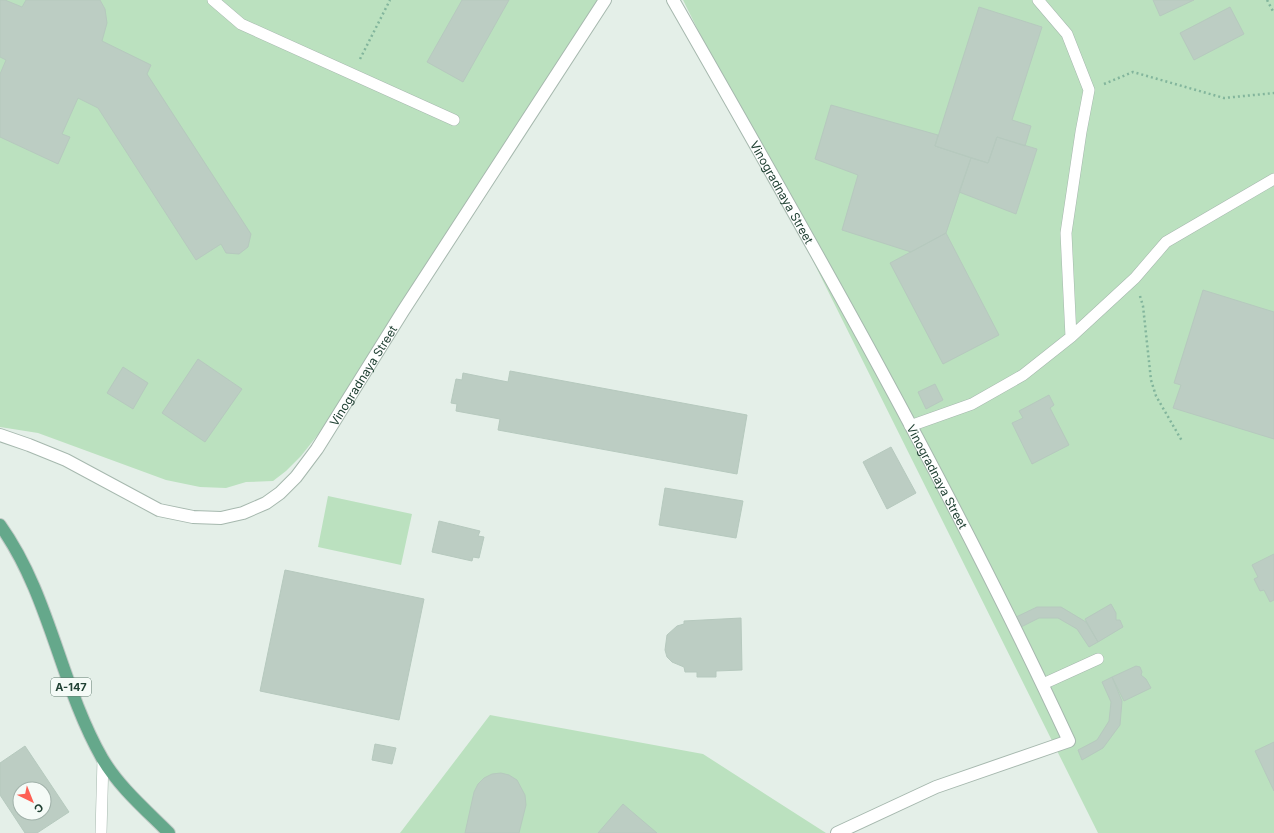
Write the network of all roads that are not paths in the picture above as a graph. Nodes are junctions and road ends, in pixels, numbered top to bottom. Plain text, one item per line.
1 (213, 0) edge
2 (605, 0) edge
3 (673, 0) edge
4 (1038, 0) edge
5 (454, 120) dead end
6 (1274, 179) edge
7 (1072, 337) junction
8 (910, 426) junction
9 (0, 435) edge
10 (0, 525) edge
11 (1098, 659) dead end
12 (1043, 684) junction
13 (103, 759) junction
14 (101, 833) edge
15 (169, 833) edge
16 (837, 833) edge

1 - 5 lane
2 - 9 street, Vinogradnaya Street
3 - 8 street, Vinogradnaya Street
4 - 7 lane
6 - 7 lane
7 - 8 lane
8 - 12 street, Vinogradnaya Street
10 - 13 main road, А-147
11 - 12 lane
12 - 16 street, Vinogradnaya Street
13 - 14 lane
13 - 15 main road, А-147

